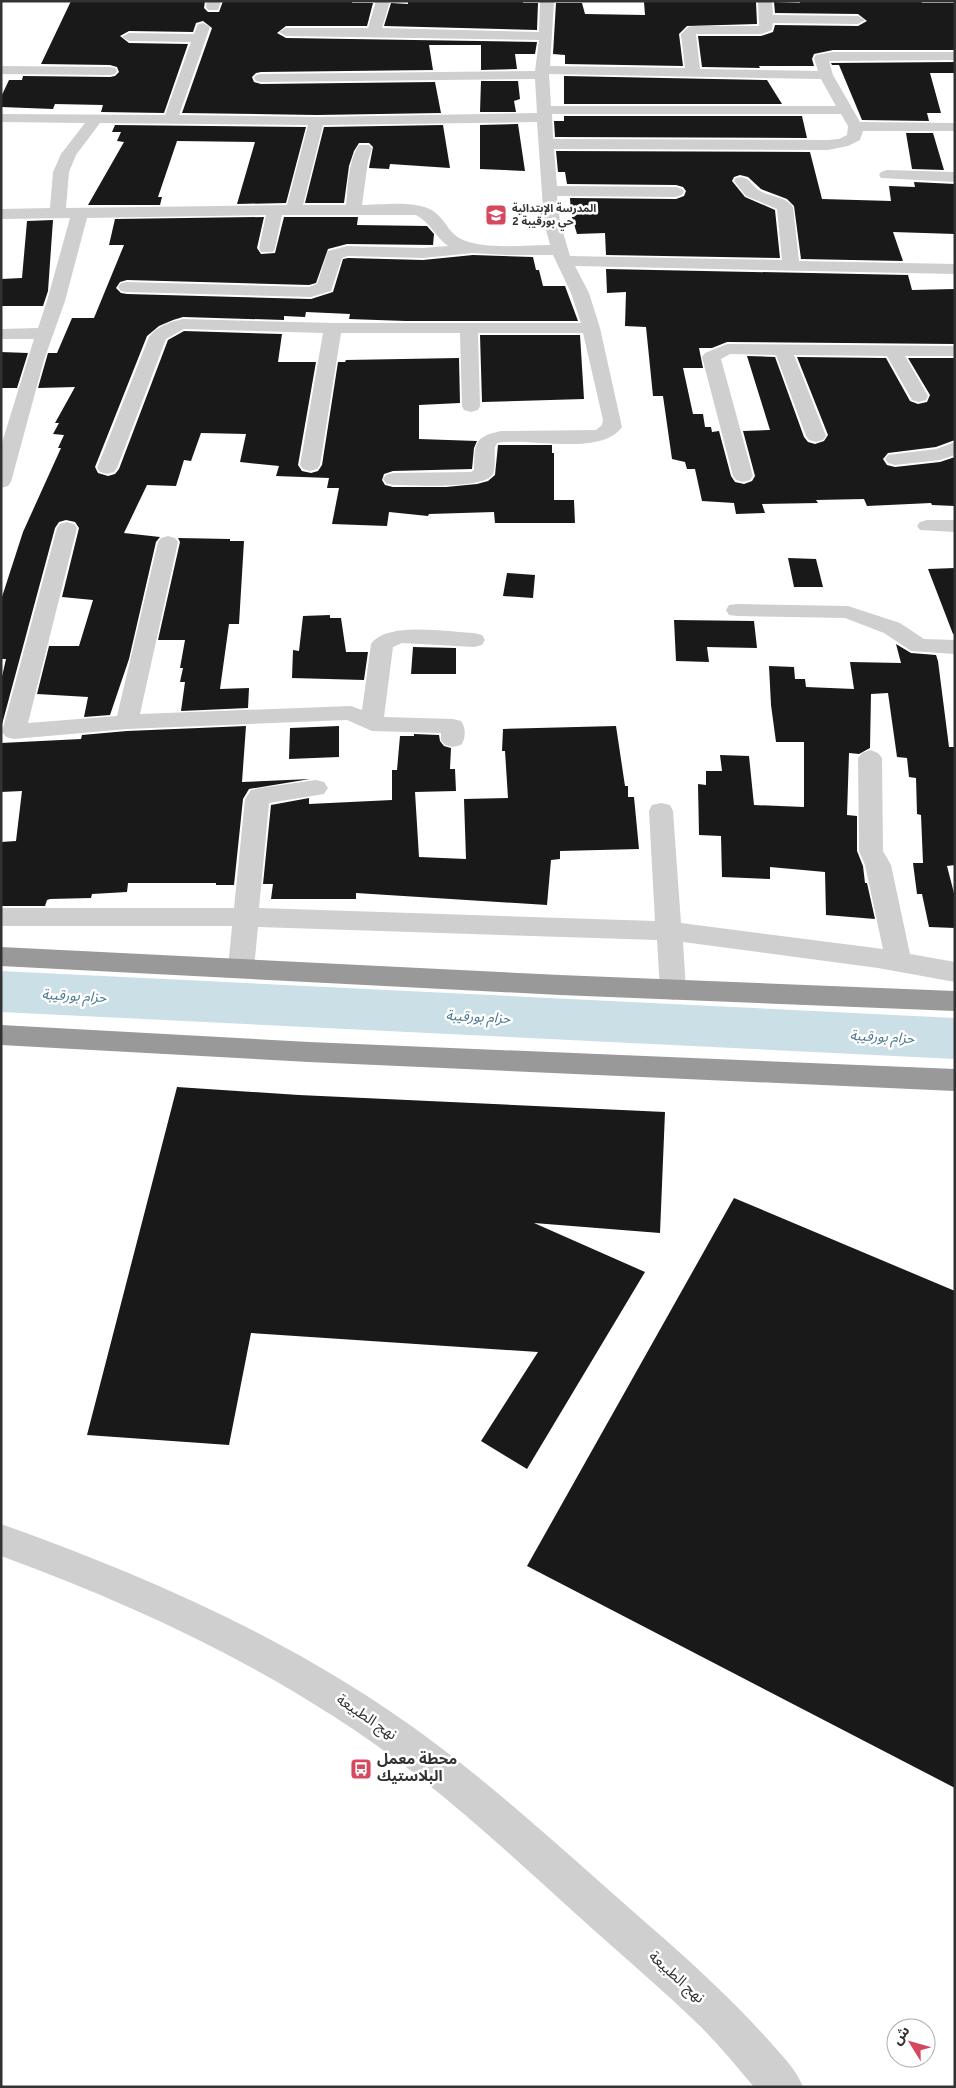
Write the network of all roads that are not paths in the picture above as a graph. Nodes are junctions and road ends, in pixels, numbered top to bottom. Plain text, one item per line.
1 (383, 1) edge
2 (546, 1) edge
3 (765, 1) edge
4 (766, 19) junction
5 (858, 20) dead end
6 (286, 32) dead end
7 (374, 32) junction
8 (546, 36) junction
9 (129, 37) dead end
10 (955, 56) edge
11 (1, 70) edge
12 (110, 71) dead end
13 (542, 72) junction
14 (693, 72) junction
15 (826, 75) junction
16 (261, 78) dead end
17 (846, 110) junction
18 (544, 113) junction
19 (1, 118) edge
20 (171, 118) junction
21 (19, 119) junction
22 (96, 120) junction
23 (317, 121) junction
24 (855, 126) junction
25 (955, 127) edge
26 (547, 144) junction
27 (364, 148) dead end
28 (69, 154) junction
29 (887, 176) dead end
30 (955, 177) edge
31 (742, 181) dead end
32 (549, 191) junction
33 (676, 192) dead end
34 (275, 210) junction
35 (294, 210) junction
36 (353, 210) junction
37 (58, 212) junction
38 (80, 212) junction
39 (1, 214) edge
40 (267, 248) dead end
41 (469, 248) junction
42 (561, 255) junction
43 (791, 265) junction
44 (955, 269) edge
45 (127, 287) dead end
46 (333, 328) junction
47 (469, 328) junction
48 (591, 328) junction
49 (44, 333) junction
50 (1, 334) edge
51 (783, 350) junction
52 (893, 351) junction
53 (955, 352) edge
54 (919, 396) dead end
55 (471, 406) dead end
56 (816, 436) dead end
57 (955, 448) edge
58 (895, 459) dead end
59 (310, 465) dead end
60 (107, 468) dead end
61 (743, 476) dead end
62 (393, 479) dead end
63 (1, 482) edge
64 (927, 526) dead end
65 (955, 526) edge
66 (67, 528) dead end
67 (168, 542) dead end
68 (737, 610) dead end
69 (474, 640) dead end
70 (955, 646) edge
71 (127, 722) junction
72 (372, 724) junction
73 (7, 732) edge
74 (453, 740) dead end
75 (870, 758) dead end
76 (316, 788) dead end
77 (661, 811) dead end
78 (1, 917) edge
79 (245, 918) junction
80 (668, 931) junction
81 (1, 956) edge
82 (899, 962) junction
83 (241, 968) junction
84 (955, 972) edge
85 (673, 990) junction
86 (955, 1001) edge
87 (1, 1035) edge
88 (955, 1080) edge
89 (1, 1540) edge
90 (782, 2087) edge

1 - 7 street
2 - 8 street
3 - 4 street
4 - 5 street
4 - 14 street
6 - 7 street
7 - 8 street
8 - 13 street
9 - 20 street
10 - 15 street
11 - 12 street
13 - 14 street
13 - 16 street
13 - 18 street
14 - 15 street
15 - 17 street
17 - 18 street
17 - 24 street
18 - 23 street
18 - 26 street
19 - 21 street
20 - 22 street
20 - 23 street
21 - 22 street
21 - 28 street
22 - 28 street
23 - 35 street
24 - 25 street
24 - 26 street
26 - 32 street
27 - 36 street
28 - 37 street
29 - 30 street
31 - 43 street
32 - 33 street
32 - 42 street
34 - 35 street
34 - 38 street
34 - 40 street
35 - 36 street
36 - 41 street
37 - 38 street
37 - 39 street
38 - 49 street
41 - 42 street
41 - 45 street
42 - 43 street
42 - 48 street
43 - 44 street
46 - 47 street
46 - 59 street
46 - 60 street
47 - 48 street
47 - 55 street
48 - 62 street
49 - 50 street
49 - 63 street
51 - 52 street
51 - 56 street
51 - 61 street
52 - 53 street
52 - 54 street
57 - 58 street
64 - 65 street
66 - 73 street
67 - 71 street
68 - 70 street
69 - 72 street
71 - 72 street
71 - 73 street
72 - 74 street
75 - 82 street
76 - 79 street
77 - 80 street
78 - 79 street
79 - 80 street
79 - 83 street
80 - 82 street
80 - 85 street
81 - 83 highway
82 - 84 street
83 - 85 highway
85 - 86 highway
87 - 88 highway
89 - 90 street, نهج الطبيعة

